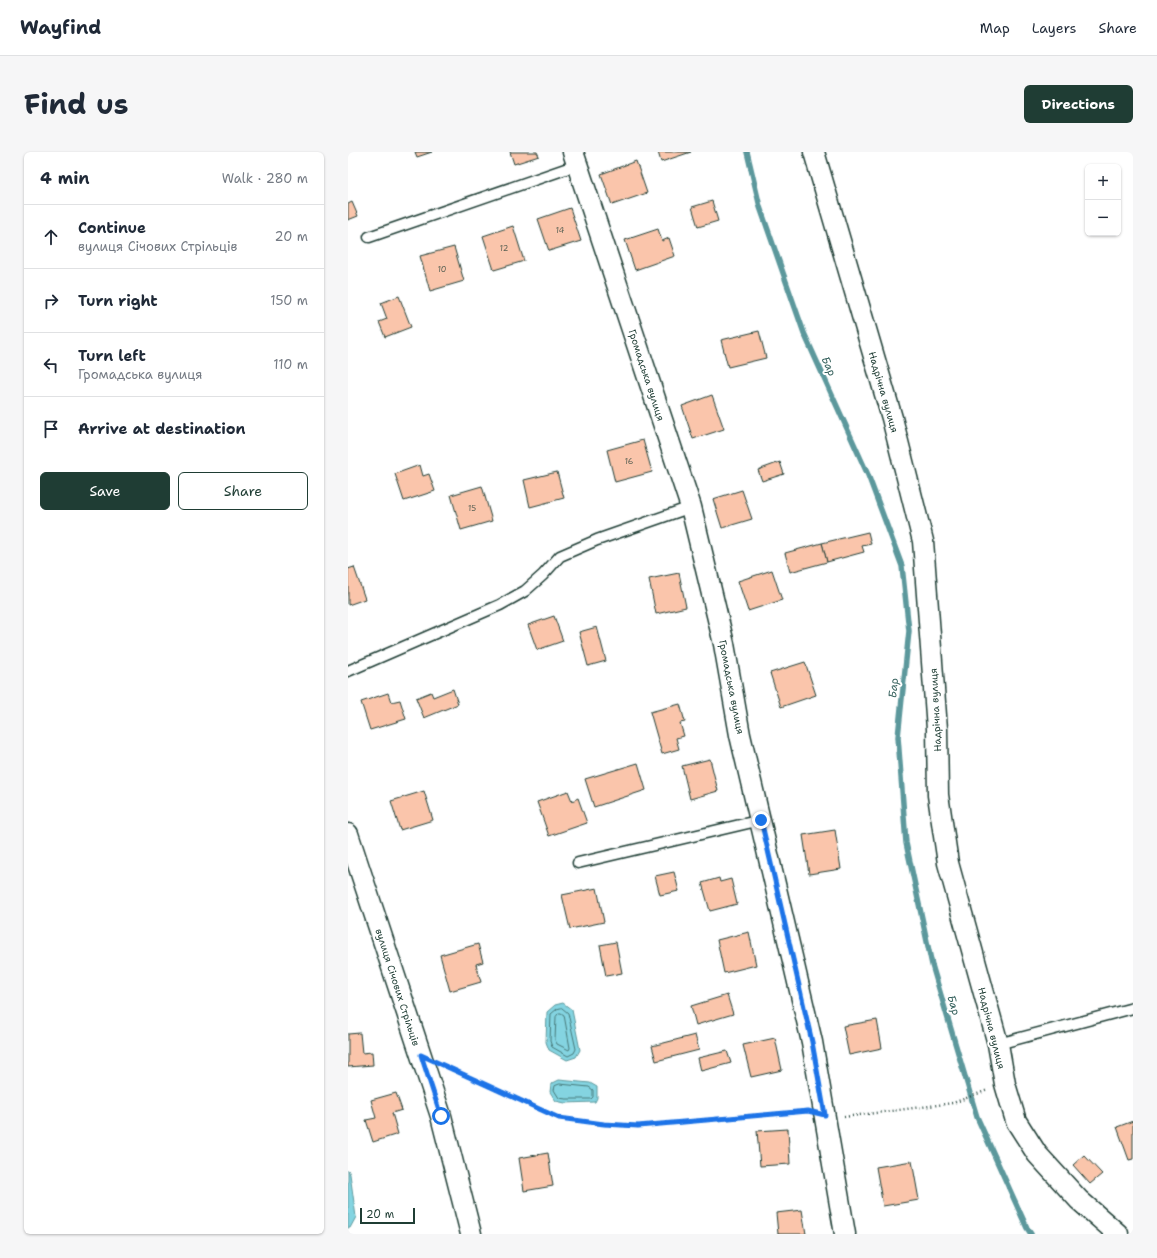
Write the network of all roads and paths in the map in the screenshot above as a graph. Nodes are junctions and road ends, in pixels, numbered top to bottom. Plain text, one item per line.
1 (814, 152) edge
2 (575, 158) edge
3 (369, 237) dead end
4 (692, 507) junction
5 (348, 671) edge
6 (761, 820) junction
7 (348, 834) edge
8 (578, 863) dead end
9 (1133, 1008) edge
10 (998, 1044) junction
11 (421, 1055) junction
12 (989, 1089) dead end
13 (825, 1115) junction
14 (470, 1234) edge
15 (845, 1234) edge
16 (1118, 1234) edge

1 - 10 street, Надрічна вулиця
2 - 3 lane
2 - 4 street, Громадська вулиця
4 - 5 lane
4 - 6 street, Громадська вулиця
6 - 8 lane
6 - 13 street, Громадська вулиця
7 - 11 street, вулиця Січових Стрільців
9 - 10 lane
10 - 16 street, Надрічна вулиця
11 - 13 path
11 - 14 street, вулиця Січових Стрільців
12 - 13 path
13 - 15 street, Громадська вулиця

